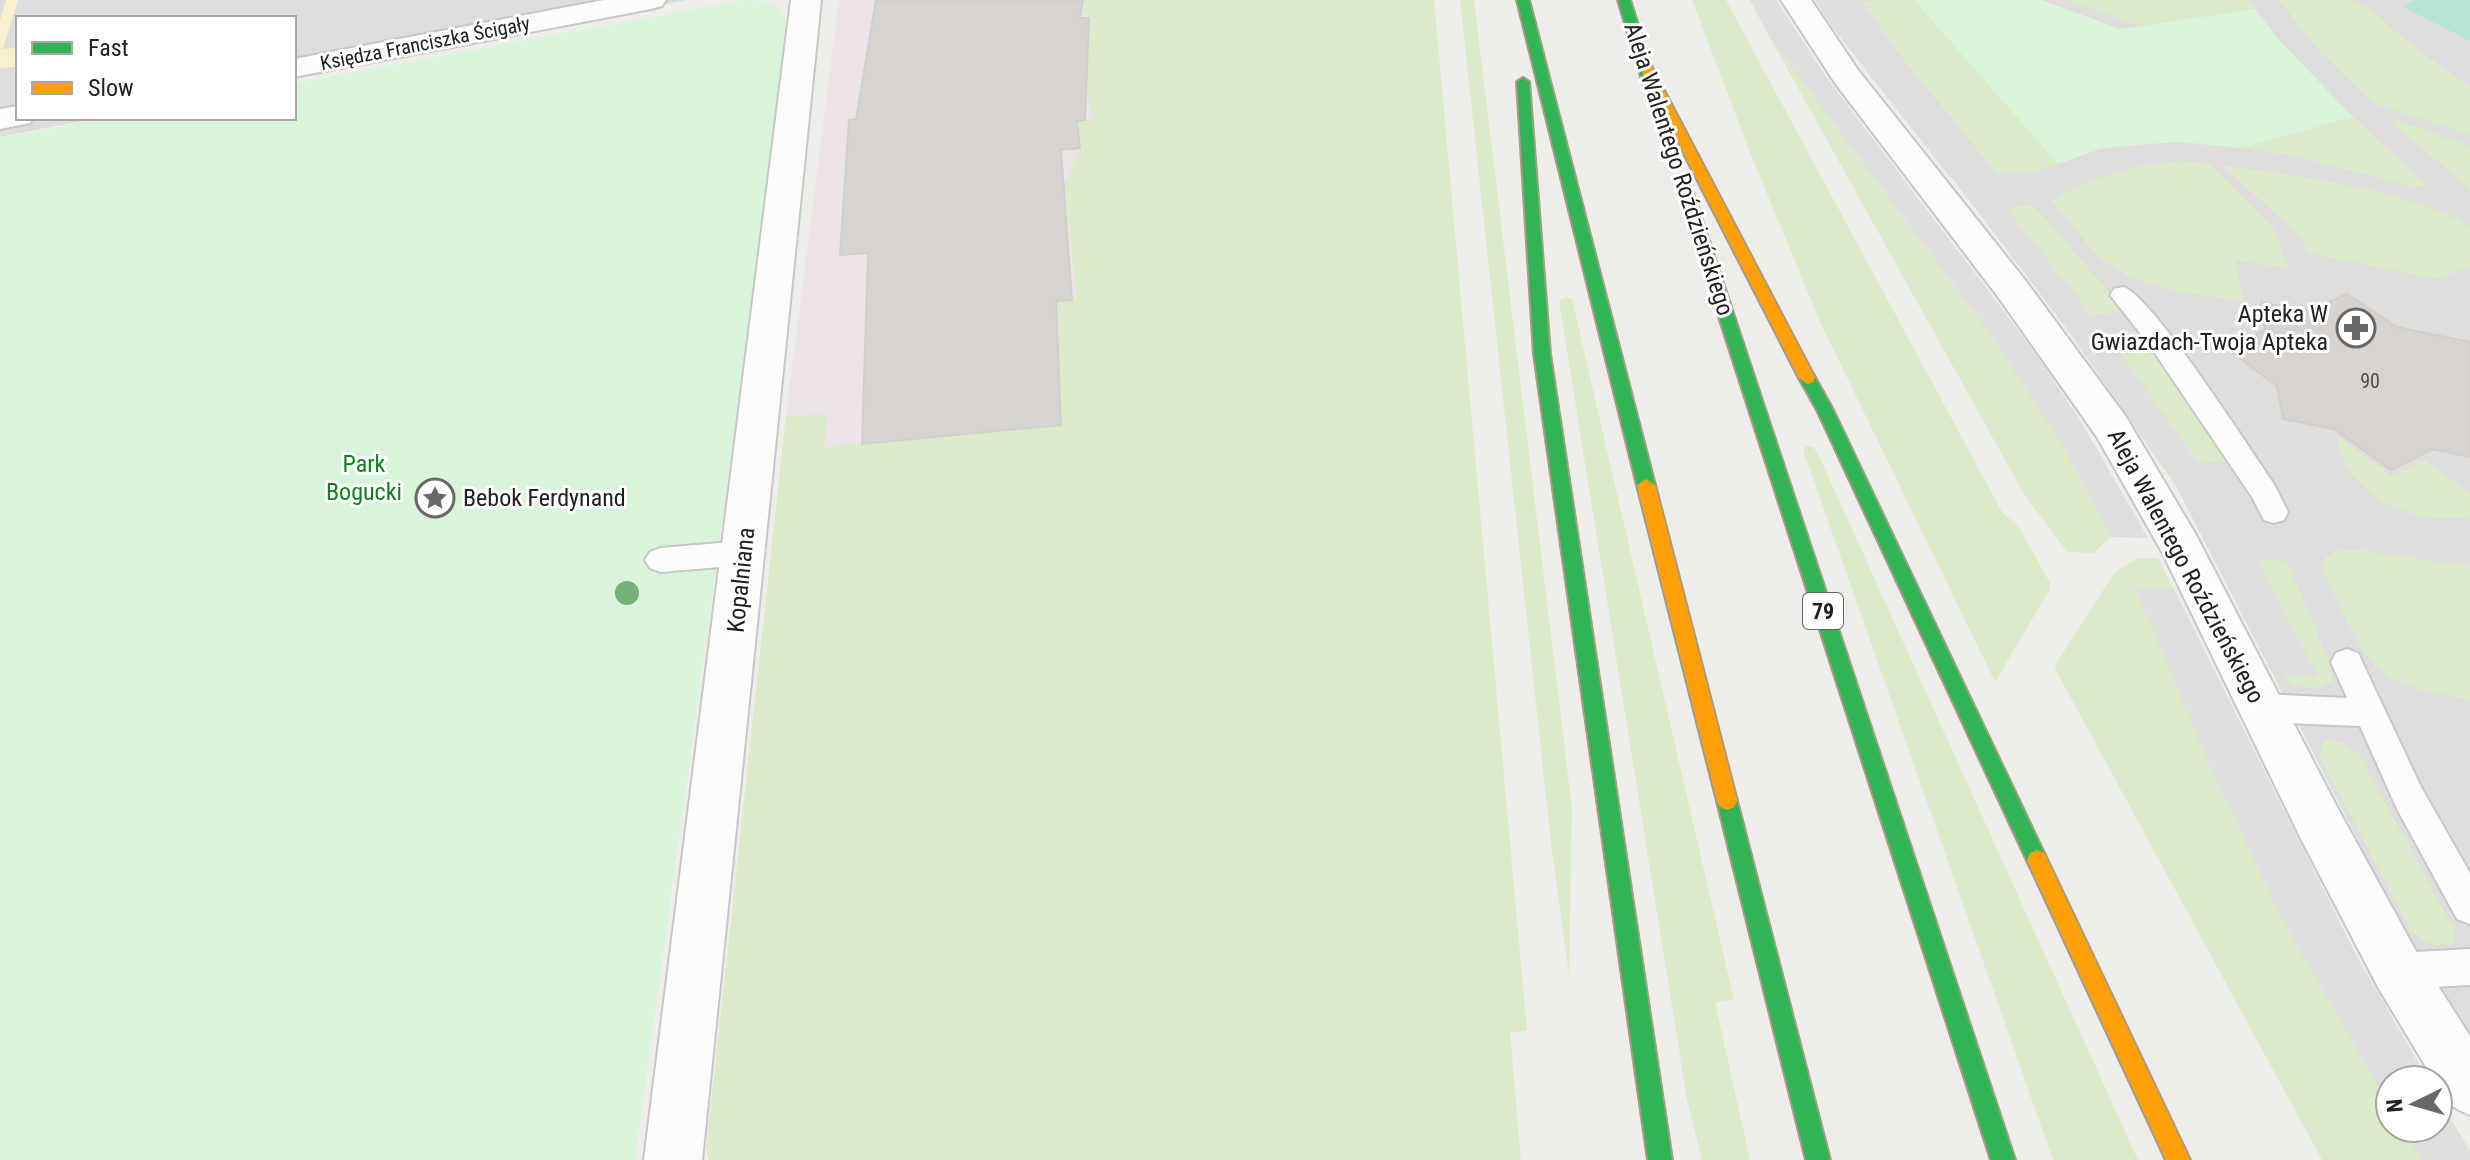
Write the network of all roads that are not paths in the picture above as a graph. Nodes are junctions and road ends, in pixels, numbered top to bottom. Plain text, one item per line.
1 (651, 0) edge
2 (806, 0) edge
3 (1520, 0) edge
4 (1624, 0) edge
5 (1796, 0) edge
6 (1643, 62) junction
7 (296, 68) edge
8 (2123, 295) dead end
9 (2274, 512) dead end
10 (744, 553) junction
11 (660, 560) dead end
12 (2347, 662) dead end
13 (2262, 708) junction
14 (2370, 713) junction
15 (2470, 907) edge
16 (2470, 967) edge
17 (2398, 971) junction
18 (2470, 1087) edge
19 (673, 1160) edge
20 (1660, 1160) edge
21 (1818, 1160) edge
22 (2003, 1160) edge
23 (2178, 1160) edge

1 - 7 street, Księdza Franciszka Ścigały
2 - 10 street, Kopalniana
3 - 20 main road
3 - 21 main road
4 - 6 main road, Aleja Walentego Roździeńskiego / 79
5 - 13 street, Aleja Walentego Roździeńskiego
6 - 22 main road, Aleja Walentego Roździeńskiego / 79
6 - 23 main road
8 - 9 lane
10 - 11 lane
10 - 19 street, Kopalniana
12 - 14 lane
13 - 14 lane
13 - 17 street, Aleja Walentego Roździeńskiego
14 - 15 lane
16 - 17 lane
17 - 18 street, Aleja Walentego Roździeńskiego

